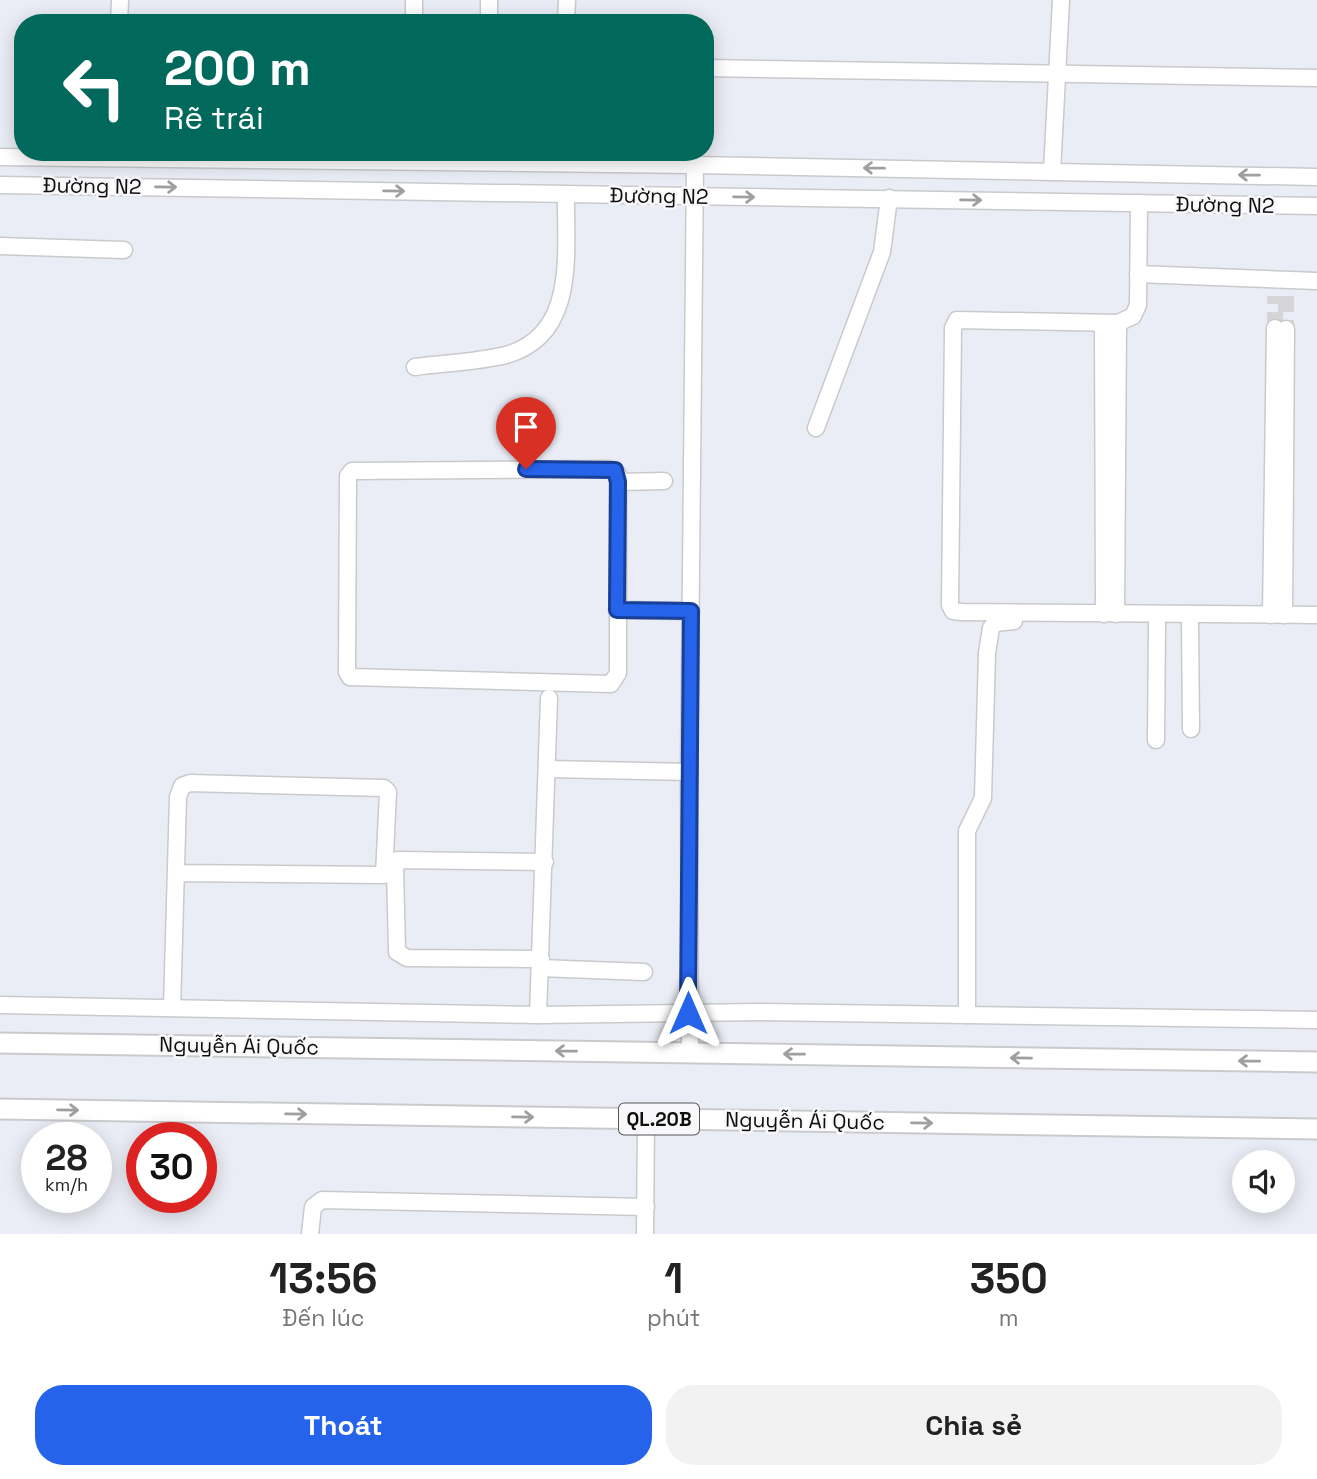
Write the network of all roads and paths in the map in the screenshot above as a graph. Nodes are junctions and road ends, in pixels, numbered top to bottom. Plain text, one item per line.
1 (1061, 0) edge
2 (714, 68) edge
3 (1057, 74) junction
4 (1317, 78) edge
5 (618, 161) edge
6 (695, 165) junction
7 (1052, 172) junction
8 (1317, 177) edge
9 (0, 184) edge
10 (566, 194) junction
11 (695, 196) junction
12 (889, 198) junction
13 (1139, 203) junction
14 (1317, 206) edge
15 (0, 246) edge
16 (124, 250) dead end
17 (1138, 274) junction
18 (1317, 281) edge
19 (1111, 323) junction
20 (1280, 329) tunnel mouth
21 (415, 367) dead end
22 (816, 428) dead end
23 (664, 481) dead end
24 (618, 482) junction
25 (617, 610) junction
26 (691, 611) junction
27 (1110, 614) junction
28 (1278, 615) junction
29 (1317, 615) edge
30 (1157, 623) junction
31 (1191, 623) junction
32 (1317, 625) edge
33 (549, 698) dead end
34 (1191, 729) dead end
35 (1156, 740) dead end
36 (549, 769) junction
37 (689, 772) junction
38 (545, 862) junction
39 (176, 873) junction
40 (540, 964) junction
41 (645, 972) dead end
42 (0, 1005) edge
43 (172, 1008) junction
44 (688, 1013) junction
45 (538, 1015) junction
46 (967, 1015) junction
47 (1317, 1020) edge
48 (0, 1043) edge
49 (690, 1053) junction
50 (1317, 1062) edge
51 (0, 1109) edge
52 (646, 1119) junction
53 (1317, 1129) edge
54 (646, 1207) junction
55 (310, 1234) edge
56 (645, 1234) edge

1 - 3 street
2 - 3 street
3 - 4 street
3 - 7 street
5 - 6 street, Đường N2
7 -> 6 street, Đường N2
6 - 11 street
8 -> 7 street, Đường N2
9 -> 10 street, Đường N2
10 - 11 street, Đường N2
10 - 21 street
11 -> 12 street, Đường N2
11 - 26 street
12 -> 13 street, Đường N2
12 - 22 street
13 - 14 street, Đường N2
13 - 17 street
15 - 16 street
17 - 18 street
17 - 19 street
19 - 27 street
19 - 27 street
20 - 28 street
23 - 24 street
24 - 25 street
24 - 25 street
25 - 26 street
26 - 37 street
27 - 28 street
28 - 29 street
30 - 31 street
30 - 35 street
30 - 46 street
31 - 32 street
31 - 34 street
33 - 36 street
36 - 37 street
36 - 38 street
37 - 44 street
38 - 40 street
38 - 40 street
39 - 39 street
39 - 43 street
40 - 41 street
40 - 45 street
42 - 43 street
43 - 45 street
44 - 45 street
44 - 46 street
44 - 49 street
46 - 47 street
49 -> 48 main road, Nguyễn Ái Quốc
50 -> 49 main road, Nguyễn Ái Quốc
51 -> 52 main road, Nguyễn Ái Quốc / QL.20B
52 -> 53 main road, Nguyễn Ái Quốc / QL.20B
52 - 54 street
54 - 55 street
54 - 56 street

